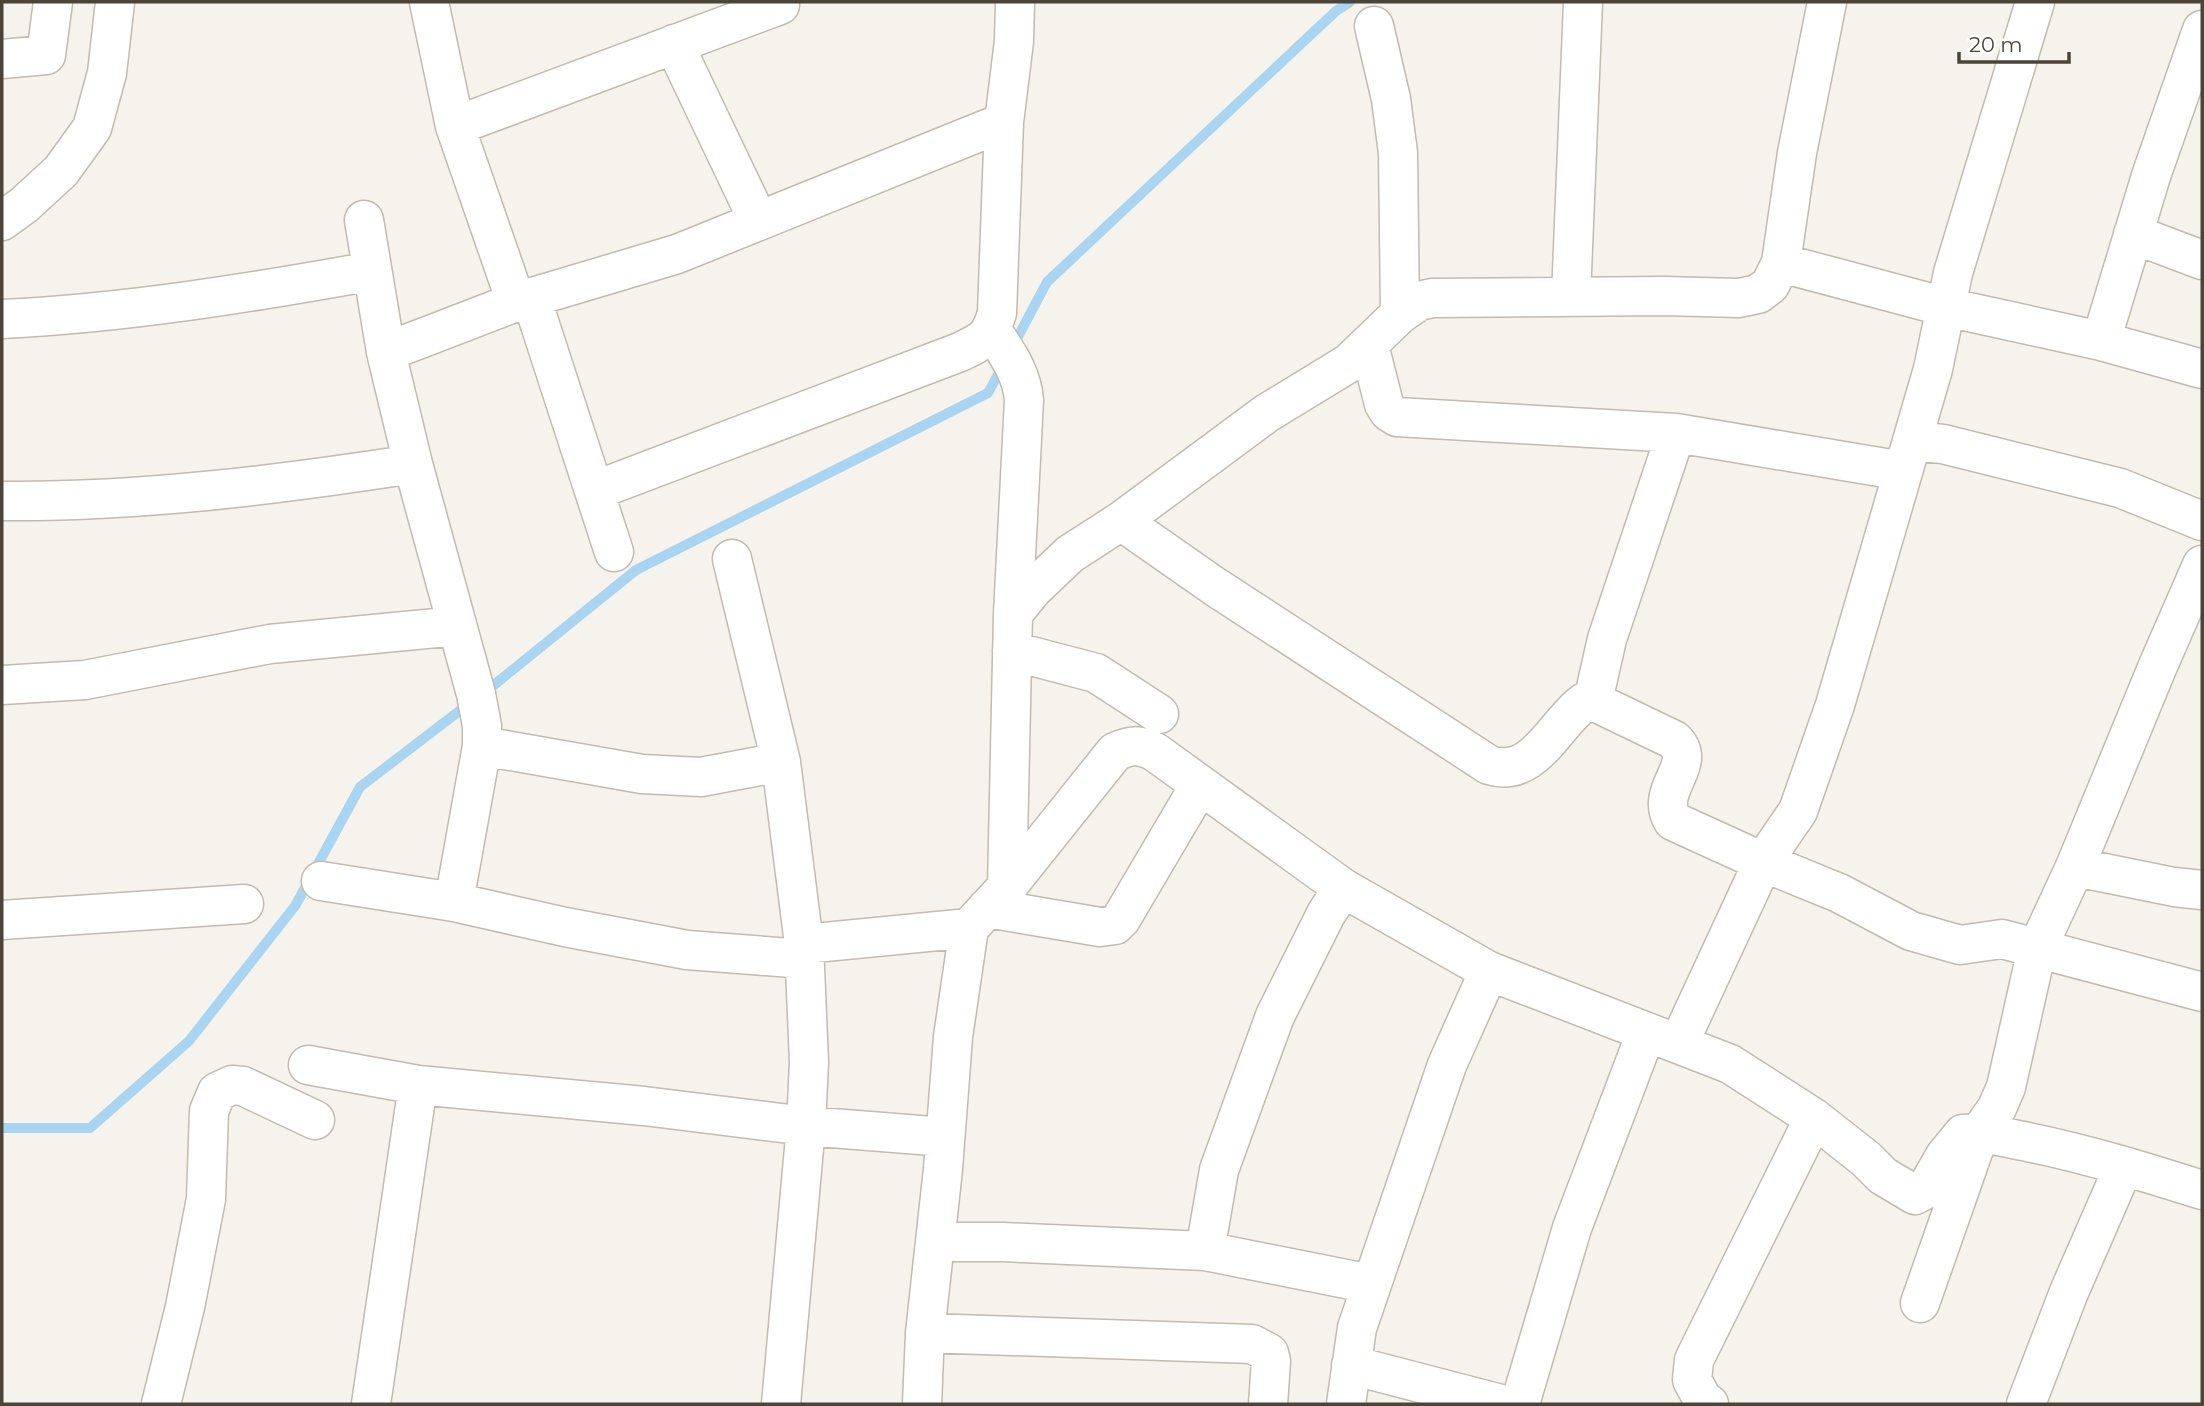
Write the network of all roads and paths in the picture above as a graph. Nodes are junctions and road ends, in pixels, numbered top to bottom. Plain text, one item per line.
1 (53, 2) edge
2 (114, 2) edge
3 (429, 2) edge
4 (1583, 2) edge
5 (1826, 2) edge
6 (2035, 2) edge
7 (779, 5) dead end
8 (1024, 6) edge
9 (1374, 26) dead end
10 (674, 44) junction
11 (2199, 47) edge
12 (2, 59) edge
13 (1004, 122) junction
14 (455, 126) junction
15 (364, 220) dead end
16 (758, 220) junction
17 (2, 221) edge
18 (2133, 234) junction
19 (2202, 260) edge
20 (1781, 263) junction
21 (372, 271) junction
22 (1571, 297) junction
23 (523, 299) junction
24 (1946, 307) junction
25 (1401, 314) junction
26 (2, 319) edge
27 (992, 330) junction
28 (2101, 341) junction
29 (1369, 345) junction
30 (386, 352) junction
31 (2202, 369) edge
32 (1676, 433) junction
33 (1908, 456) junction
34 (413, 464) junction
35 (594, 491) junction
36 (2, 501) edge
37 (1121, 521) junction
38 (2202, 521) edge
39 (614, 552) dead end
40 (732, 559) dead end
41 (2202, 565) edge
42 (1013, 614) junction
43 (457, 626) junction
44 (1012, 651) junction
45 (2, 685) edge
46 (1593, 701) junction
47 (1158, 714) dead end
48 (480, 722) junction
49 (781, 762) junction
50 (1200, 785) junction
51 (1763, 862) junction
52 (2075, 867) junction
53 (321, 881) dead end
54 (1343, 888) junction
55 (2202, 891) edge
56 (454, 901) junction
57 (244, 904) dead end
58 (988, 908) junction
59 (2, 920) edge
60 (2038, 949) junction
61 (804, 952) junction
62 (1489, 971) junction
63 (2202, 992) edge
64 (1663, 1038) junction
65 (308, 1065) dead end
66 (418, 1085) junction
67 (1814, 1118) junction
68 (315, 1120) dead end
69 (806, 1126) junction
70 (1980, 1132) junction
71 (945, 1137) junction
72 (2124, 1166) junction
73 (2202, 1190) edge
74 (935, 1242) junction
75 (1205, 1251) junction
76 (1371, 1284) junction
77 (1920, 1303) dead end
78 (925, 1333) junction
79 (1351, 1365) junction
80 (161, 1404) edge
81 (371, 1404) edge
82 (781, 1404) edge
83 (922, 1404) edge
84 (1268, 1404) edge
85 (1346, 1404) edge
86 (1501, 1404) edge
87 (1520, 1404) edge
88 (1709, 1404) edge
89 (2026, 1404) edge

1 - 12 street
2 - 17 street
3 - 14 street
4 - 22 street
5 - 20 street
6 - 24 street
7 - 10 street
8 - 13 street
9 - 25 street
10 - 14 street
10 - 16 street
11 - 18 street
13 - 16 street
13 - 27 street
14 - 23 street
15 - 21 street
16 - 23 street
18 - 19 street
18 - 28 street
20 - 22 street
20 - 24 street
21 - 26 street
21 - 30 street
22 - 25 street
23 - 30 street
23 - 35 street
24 - 28 street
24 - 33 street
25 - 29 street
27 - 35 street
27 - 42 street
28 - 31 street
29 - 32 street
29 - 37 street
30 - 34 street
32 - 33 street
32 - 46 street
33 - 38 street
33 - 51 street
34 - 36 street
34 - 43 street
35 - 39 street
37 - 42 street
37 - 46 street
40 - 49 street
41 - 52 street
42 - 44 street
43 - 45 street
43 - 48 street
44 - 47 street
44 - 58 street
46 - 51 street
48 - 49 street
48 - 56 street
49 - 61 street
50 - 54 street
50 - 58 street
50 - 58 street
51 - 60 street
51 - 64 street
52 - 55 street
52 - 60 street
53 - 56 street
54 - 62 street
54 - 75 street
56 - 61 street
57 - 59 street
58 - 61 street
58 - 71 street
60 - 63 street
60 - 70 street
61 - 69 street
62 - 64 street
62 - 76 street
64 - 67 street
64 - 87 street
65 - 66 street
66 - 69 street
66 - 81 street
67 - 70 street
67 - 88 street
68 - 80 street
69 - 71 street
69 - 82 street
70 - 72 street
70 - 77 street
71 - 74 street
72 - 73 street
72 - 89 street
74 - 75 street
74 - 78 street
75 - 76 street
76 - 79 street
78 - 83 street
78 - 84 street
79 - 85 street
79 - 86 street

